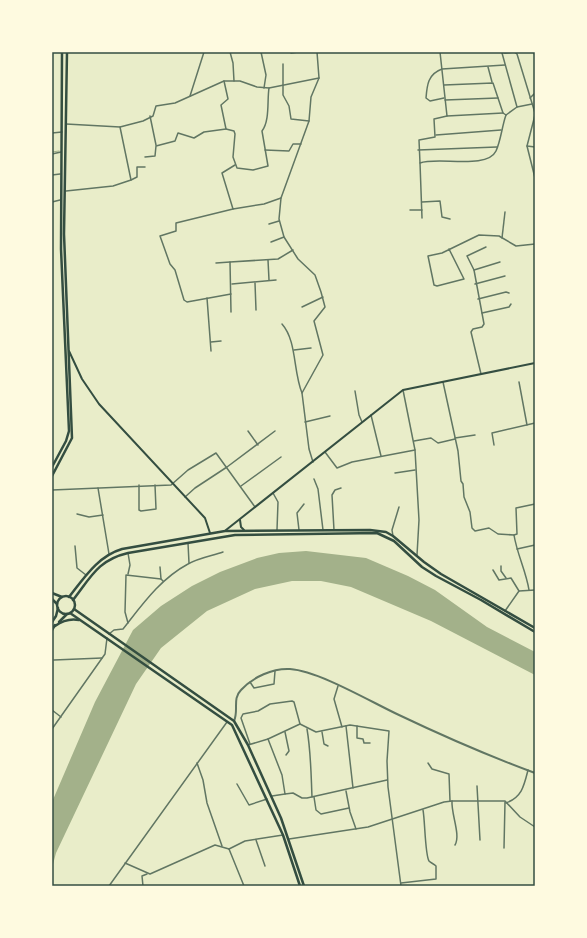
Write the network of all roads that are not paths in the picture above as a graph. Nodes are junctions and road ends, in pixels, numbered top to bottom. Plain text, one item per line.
1 (62, 52) edge
2 (67, 52) edge
3 (204, 52) edge
4 (230, 52) edge
5 (261, 52) edge
6 (298, 52) edge
7 (317, 52) edge
8 (440, 52) edge
9 (516, 52) edge
10 (534, 52) edge
11 (292, 53) edge
12 (502, 53) edge
13 (535, 56) edge
14 (283, 64) dead end
15 (505, 66) junction
16 (488, 67) junction
17 (442, 69) junction
18 (319, 78) junction
19 (224, 81) junction
20 (234, 81) junction
21 (493, 83) junction
22 (282, 85) junction
23 (444, 85) junction
24 (264, 88) junction
25 (269, 88) junction
26 (535, 93) edge
27 (190, 97) junction
28 (498, 98) junction
29 (530, 98) junction
30 (445, 99) junction
31 (532, 104) junction
32 (517, 108) junction
33 (503, 113) junction
34 (535, 113) edge
35 (506, 115) junction
36 (150, 116) junction
37 (447, 116) junction
38 (309, 121) junction
39 (66, 124) junction
40 (120, 127) junction
41 (226, 129) junction
42 (501, 130) junction
43 (62, 132) junction
44 (52, 133) edge
45 (436, 135) junction
46 (301, 144) junction
47 (61, 146) junction
48 (156, 146) junction
49 (527, 146) junction
50 (66, 147) junction
51 (498, 147) junction
52 (535, 147) edge
53 (265, 150) junction
54 (418, 150) junction
55 (61, 152) junction
56 (52, 154) edge
57 (145, 157) dead end
58 (420, 163) junction
59 (235, 166) junction
60 (145, 167) dead end
61 (60, 174) junction
62 (52, 175) edge
63 (535, 178) edge
64 (131, 180) junction
65 (64, 192) junction
66 (281, 198) junction
67 (60, 200) junction
68 (52, 202) edge
69 (422, 202) junction
70 (233, 209) junction
71 (410, 210) dead end
72 (422, 210) junction
73 (505, 212) dead end
74 (422, 218) dead end
75 (450, 219) dead end
76 (279, 221) junction
77 (269, 224) dead end
78 (284, 237) junction
79 (502, 238) junction
80 (271, 242) dead end
81 (535, 244) edge
82 (486, 247) dead end
83 (449, 249) junction
84 (293, 250) junction
85 (268, 260) junction
86 (230, 262) junction
87 (500, 262) dead end
88 (216, 263) dead end
89 (474, 270) junction
90 (505, 276) dead end
91 (276, 280) dead end
92 (269, 281) junction
93 (255, 282) junction
94 (232, 284) junction
95 (475, 284) junction
96 (509, 293) dead end
97 (231, 294) junction
98 (323, 297) junction
99 (207, 298) junction
100 (478, 299) junction
101 (511, 304) dead end
102 (302, 306) dead end
103 (256, 310) dead end
104 (231, 312) dead end
105 (482, 313) junction
106 (282, 324) dead end
107 (221, 340) dead end
108 (211, 342) junction
109 (311, 348) dead end
110 (69, 350) junction
111 (294, 350) junction
112 (211, 351) dead end
113 (535, 363) edge
114 (481, 374) junction
115 (442, 382) junction
116 (519, 382) dead end
117 (403, 390) junction
118 (355, 391) dead end
119 (302, 393) junction
120 (371, 415) junction
121 (330, 416) dead end
122 (305, 422) junction
123 (362, 422) junction
124 (535, 423) edge
125 (527, 426) junction
126 (248, 431) dead end
127 (275, 431) dead end
128 (475, 434) dead end
129 (455, 438) junction
130 (414, 441) junction
131 (258, 445) junction
132 (494, 445) dead end
133 (415, 450) junction
134 (325, 452) junction
135 (381, 456) junction
136 (281, 457) dead end
137 (313, 462) junction
138 (227, 467) junction
139 (53, 469) edge
140 (416, 470) junction
141 (395, 473) dead end
142 (52, 476) edge
143 (314, 479) dead end
144 (173, 484) junction
145 (139, 485) junction
146 (155, 485) junction
147 (241, 486) junction
148 (98, 488) junction
149 (341, 488) dead end
150 (52, 490) edge
151 (273, 492) junction
152 (185, 497) junction
153 (304, 504) dead end
154 (535, 504) edge
155 (399, 506) dead end
156 (255, 507) junction
157 (77, 514) dead end
158 (103, 515) junction
159 (240, 520) junction
160 (244, 530) junction
161 (277, 530) junction
162 (323, 530) junction
163 (334, 530) junction
164 (225, 531) junction
165 (302, 531) junction
166 (210, 533) junction
167 (514, 535) junction
168 (393, 536) junction
169 (188, 542) junction
170 (535, 544) edge
171 (75, 546) dead end
172 (516, 549) junction
173 (222, 552) dead end
174 (128, 553) junction
175 (109, 554) junction
176 (417, 556) junction
177 (189, 563) junction
178 (501, 566) dead end
179 (160, 567) dead end
180 (493, 570) dead end
181 (128, 574) junction
182 (86, 575) junction
183 (506, 578) junction
184 (161, 579) junction
185 (163, 581) junction
186 (529, 590) junction
187 (535, 590) edge
188 (519, 591) junction
189 (52, 593) edge
190 (62, 597) junction
191 (69, 597) junction
192 (52, 599) edge
193 (73, 600) junction
194 (58, 606) junction
195 (74, 608) junction
196 (505, 611) junction
197 (69, 613) junction
198 (83, 621) junction
199 (52, 622) edge
200 (128, 623) junction
201 (54, 626) junction
202 (535, 628) edge
203 (52, 630) edge
204 (535, 632) edge
205 (109, 634) junction
206 (107, 638) junction
207 (102, 658) junction
208 (54, 660) dead end
209 (275, 671) junction
210 (250, 682) junction
211 (338, 686) junction
212 (52, 710) edge
213 (236, 716) junction
214 (241, 716) junction
215 (61, 717) junction
216 (234, 721) junction
217 (227, 722) junction
218 (300, 724) junction
219 (346, 726) junction
220 (357, 726) junction
221 (342, 727) junction
222 (52, 729) edge
223 (307, 729) junction
224 (285, 732) junction
225 (322, 732) junction
226 (268, 739) junction
227 (370, 744) dead end
228 (249, 745) junction
229 (328, 746) dead end
230 (286, 755) dead end
231 (253, 761) junction
232 (250, 762) junction
233 (197, 763) junction
234 (428, 763) dead end
235 (528, 770) junction
236 (535, 773) edge
237 (387, 780) junction
238 (237, 784) dead end
239 (477, 786) dead end
240 (353, 788) junction
241 (346, 791) junction
242 (285, 794) junction
243 (271, 796) junction
244 (313, 797) junction
245 (267, 799) junction
246 (451, 801) junction
247 (477, 801) junction
248 (505, 802) junction
249 (349, 808) junction
250 (423, 810) junction
251 (392, 819) junction
252 (535, 827) edge
253 (356, 829) junction
254 (283, 835) junction
255 (289, 839) junction
256 (256, 840) junction
257 (480, 840) dead end
258 (455, 845) dead end
259 (222, 846) junction
260 (504, 848) dead end
261 (229, 849) junction
262 (125, 863) junction
263 (265, 866) dead end
264 (148, 874) junction
265 (401, 883) junction
266 (109, 886) edge
267 (143, 886) edge
268 (244, 886) edge
269 (300, 886) edge
270 (304, 886) edge
271 (401, 886) edge

1 - 43 highway
2 - 39 highway
3 - 27 street
4 - 20 street
5 - 24 street
6 - 11 street
7 - 18 street
8 - 17 street
9 - 12 street
9 - 29 street
10 - 13 street
12 - 15 street
14 - 22 street
15 - 16 street
15 - 32 street
16 - 17 street
16 - 21 street
17 - 23 street
17 - 30 street
18 - 22 street
18 - 38 street
19 - 20 street
19 - 27 street
19 - 41 street
20 - 24 street
21 - 23 street
21 - 28 street
22 - 25 street
22 - 38 street
23 - 30 street
24 - 25 street
25 - 53 street
26 - 29 street
27 - 36 street
28 - 30 street
28 - 33 street
29 - 31 street
30 - 37 street
31 - 32 street
31 - 34 street
32 - 35 street
33 - 35 street
33 - 37 street
34 - 49 street
35 - 42 street
36 - 40 street
36 - 48 street
37 - 45 street
38 - 46 street
39 - 40 street
39 - 50 highway
40 - 64 street
41 - 48 street
41 - 59 street
42 - 45 street
42 - 51 street
43 - 44 street
43 - 47 highway
45 - 54 street
46 - 53 street
46 - 66 street
47 - 50 highway
47 - 55 highway
48 - 57 street
49 - 52 street
49 - 63 street
50 - 65 highway
51 - 54 street
51 - 58 street
53 - 59 street
54 - 58 street
55 - 56 street
55 - 61 highway
58 - 69 street
59 - 70 street
60 - 64 street
61 - 62 street
61 - 67 highway
64 - 65 street
65 - 110 highway
66 - 70 street
66 - 76 street
67 - 68 street
67 - 139 highway
69 - 72 street
69 - 75 street
70 - 99 street
71 - 72 street
72 - 74 street
73 - 79 street
76 - 77 street
76 - 78 street
78 - 80 street
78 - 84 street
79 - 81 street
79 - 83 street
82 - 89 street
83 - 83 street
84 - 85 street
84 - 98 street
85 - 86 street
85 - 92 street
86 - 88 street
86 - 94 street
87 - 89 street
89 - 95 street
90 - 95 street
91 - 92 street
92 - 93 street
93 - 94 street
93 - 103 street
94 - 97 street
95 - 100 street
96 - 100 street
97 - 99 street
97 - 104 street
98 - 102 street
98 - 119 street
99 - 108 street
100 - 105 street
101 - 105 street
105 - 114 street
106 - 111 street
107 - 108 street
108 - 112 street
109 - 111 street
110 - 139 highway
110 - 144 main road
111 - 119 street
113 - 114 main road
114 - 115 main road
115 - 117 main road
115 - 129 street
116 - 125 street
117 - 120 main road
117 - 130 street
118 - 123 street
119 - 122 street
120 - 123 main road
120 - 135 street
121 - 122 street
122 - 137 street
123 - 134 main road
124 - 125 street
125 - 132 street
126 - 131 street
127 - 131 street
128 - 129 street
129 - 130 street
129 - 167 street
130 - 133 street
131 - 138 street
133 - 135 street
133 - 140 street
134 - 135 street
134 - 137 main road
136 - 147 street
137 - 151 main road
138 - 144 street
138 - 147 street
138 - 152 street
139 - 142 highway
140 - 141 street
140 - 176 street
143 - 162 street
144 - 146 street
144 - 152 main road
145 - 146 street
145 - 146 street
145 - 148 street
147 - 156 street
148 - 150 street
148 - 158 street
149 - 163 street
151 - 156 main road
151 - 161 street
152 - 166 main road
153 - 165 street
154 - 167 street
155 - 168 street
156 - 159 main road
157 - 158 street
158 - 175 street
159 - 160 main road
159 - 164 main road
160 - 161 highway
160 - 164 highway
161 - 165 highway
162 - 163 highway
162 - 165 highway
163 - 168 highway
164 - 166 highway
165 - 169 highway
165 - 204 highway
166 - 175 highway
167 - 172 street
168 - 176 highway
169 - 174 highway
169 - 177 street
170 - 172 street
171 - 182 street
172 - 186 street
173 - 177 street
174 - 181 street
174 - 193 highway
175 - 182 highway
176 - 196 highway
177 - 185 street
178 - 183 street
179 - 184 street
180 - 183 street
181 - 184 street
181 - 200 street
182 - 191 highway
183 - 188 street
184 - 185 street
185 - 200 street
186 - 187 street
186 - 188 street
188 - 196 street
189 - 190 highway
190 - 191 highway
190 - 194 highway
191 - 193 highway
192 - 194 highway
193 - 195 highway
194 - 197 highway
194 - 199 highway
195 - 197 highway
195 - 205 highway
196 - 202 highway
197 - 198 highway
197 - 201 highway
198 - 201 highway
198 - 206 highway
200 - 205 street
201 - 203 highway
205 - 216 highway
206 - 207 street
206 - 217 highway
207 - 208 street
207 - 215 street
209 - 210 street
209 - 210 street
209 - 211 street
210 - 213 street
211 - 221 street
211 - 235 street
212 - 215 street
213 - 214 street
213 - 216 street
214 - 218 street
214 - 228 street
215 - 222 street
216 - 228 highway
217 - 232 highway
217 - 233 street
218 - 223 street
218 - 224 street
219 - 220 street
219 - 221 street
219 - 240 street
220 - 227 street
220 - 237 street
221 - 225 street
223 - 225 street
223 - 244 street
224 - 226 street
224 - 230 street
225 - 229 street
226 - 228 street
226 - 242 street
228 - 231 highway
231 - 232 highway
231 - 243 highway
232 - 245 highway
233 - 259 street
233 - 262 street
234 - 246 street
235 - 236 street
235 - 248 street
237 - 240 street
237 - 251 street
238 - 245 street
239 - 247 street
240 - 241 street
241 - 244 street
241 - 249 street
242 - 243 street
242 - 244 street
243 - 255 highway
244 - 249 street
245 - 254 highway
246 - 247 street
246 - 250 street
246 - 258 street
247 - 248 street
247 - 257 street
248 - 252 street
248 - 260 street
249 - 253 street
250 - 251 street
250 - 265 street
251 - 253 street
251 - 265 street
253 - 255 street
254 - 256 street
254 - 269 highway
255 - 270 highway
256 - 261 street
256 - 263 street
259 - 261 street
259 - 264 street
261 - 268 street
262 - 264 street
262 - 266 street
264 - 267 street
265 - 271 street

